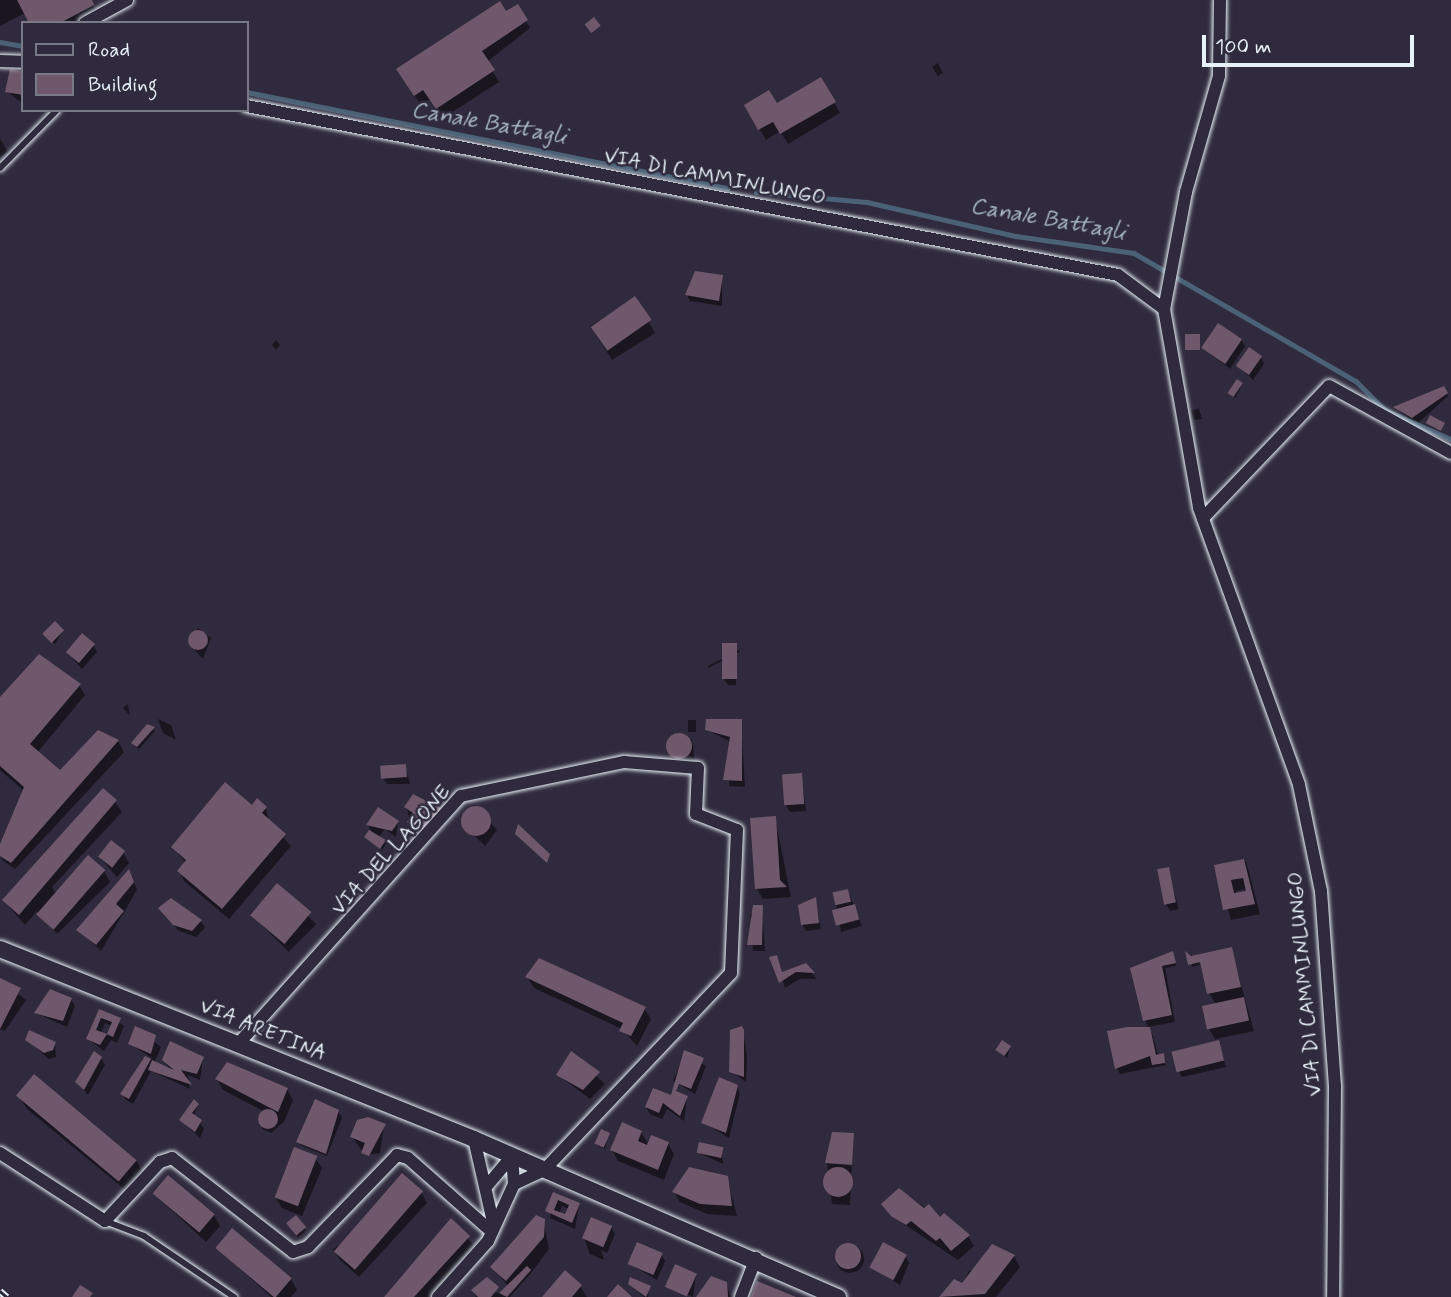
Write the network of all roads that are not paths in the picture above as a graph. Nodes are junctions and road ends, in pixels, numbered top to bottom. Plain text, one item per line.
1 (127, 0) edge
2 (1220, 0) edge
3 (89, 21) edge
4 (0, 61) edge
5 (21, 63) edge
6 (248, 106) edge
7 (55, 112) edge
8 (0, 168) edge
9 (1164, 310) junction
10 (1451, 453) edge
11 (1203, 518) junction
12 (0, 949) edge
13 (239, 1043) junction
14 (474, 1139) junction
15 (0, 1153) edge
16 (512, 1156) junction
17 (544, 1170) junction
18 (514, 1185) junction
19 (486, 1187) junction
20 (105, 1221) junction
21 (493, 1229) junction
22 (756, 1258) junction
23 (234, 1297) edge
24 (438, 1297) edge
25 (741, 1297) edge
26 (838, 1297) edge
27 (1333, 1297) edge

1 - 3 street
2 - 9 street, VIA DI CAMMINLUNGO
4 - 5 street
6 - 9 street, VIA DI CAMMINLUNGO
7 - 8 lane
9 - 11 street, VIA DI CAMMINLUNGO
10 - 11 street
11 - 27 street, VIA DI CAMMINLUNGO
12 - 13 street, VIA ARETINA
13 - 14 street, VIA ARETINA
13 - 17 street, VIA DEL LAGONE
14 - 16 street, VIA ARETINA
14 - 19 street
15 - 20 street
16 - 17 street
16 - 18 street
16 - 19 street
17 - 18 street
17 - 22 street
18 - 21 street
19 - 21 street
20 - 21 street
20 - 23 lane
21 - 24 street
22 - 25 street
22 - 26 street

